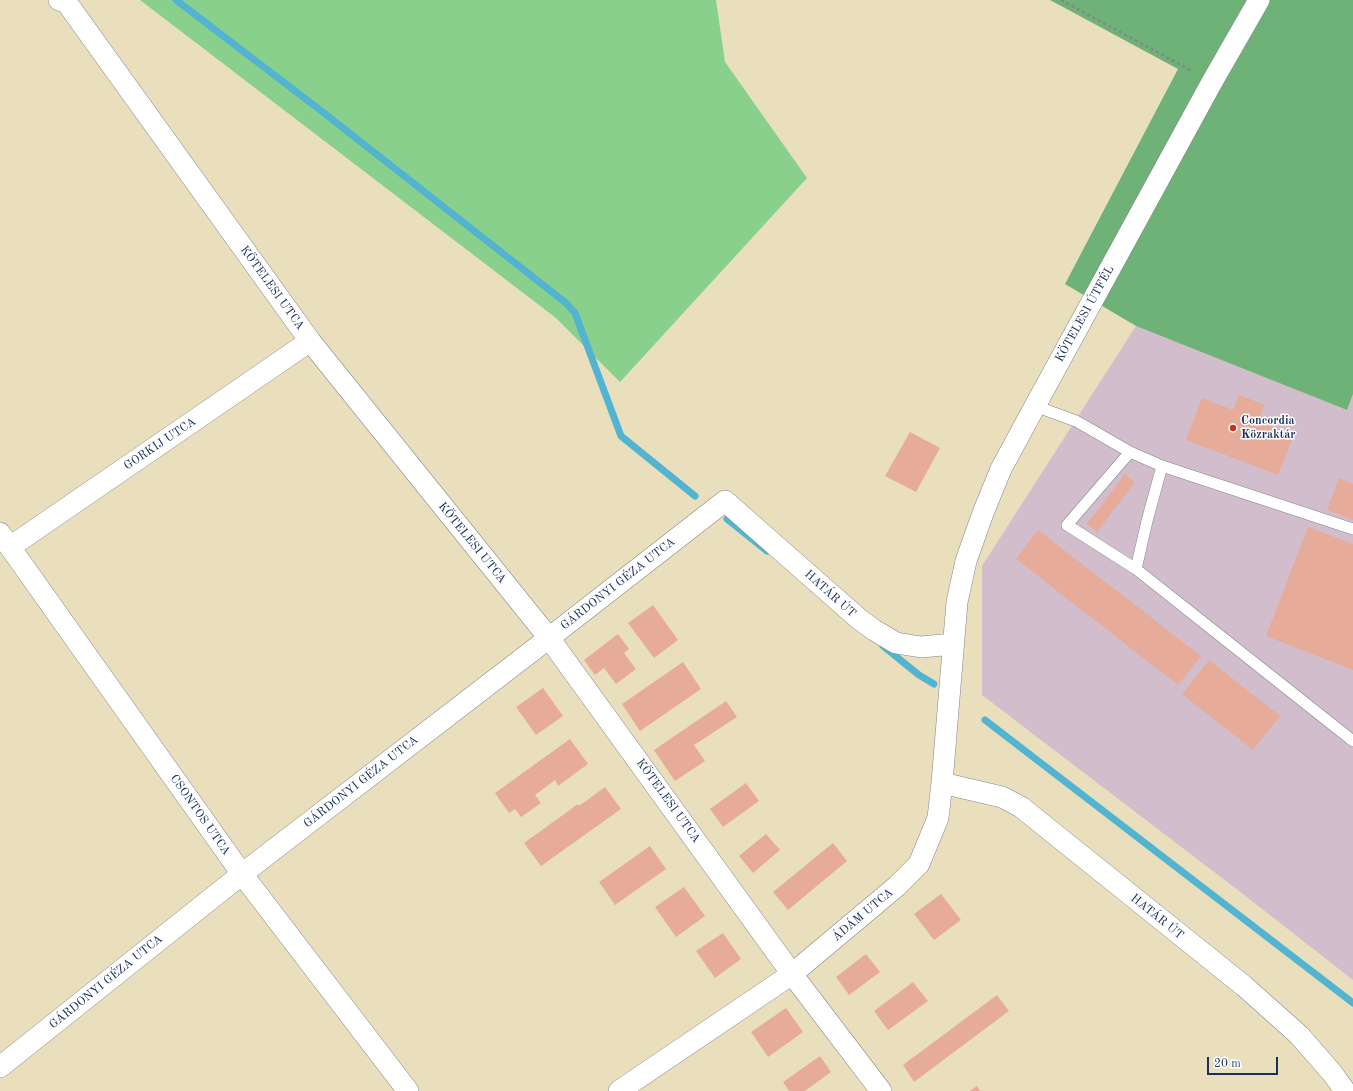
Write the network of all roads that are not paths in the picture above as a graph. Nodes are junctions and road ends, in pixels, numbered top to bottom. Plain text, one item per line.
1 (59, 0) edge
2 (1259, 0) edge
3 (310, 341) junction
4 (1035, 406) junction
5 (1130, 452) junction
6 (1162, 466) junction
7 (725, 501) joint
8 (1353, 529) edge
9 (3, 538) edge
10 (1136, 569) junction
11 (549, 638) junction
12 (953, 644) junction
13 (1353, 741) edge
14 (942, 783) junction
15 (242, 874) junction
16 (792, 974) junction
17 (0, 1067) edge
18 (408, 1091) edge
19 (619, 1091) edge
20 (881, 1091) edge
21 (1345, 1091) edge

1 - 3 street, KÖTELESI UTCA
2 - 4 street, KÖTELESI ÚTFÉL
3 - 9 street, GORKIJ UTCA
3 - 11 street, KÖTELESI UTCA
4 - 5 lane
4 - 12 street, KÖTELESI ÚTFÉL
5 - 6 lane
5 - 10 lane
6 - 8 lane
6 - 10 lane
7 - 11 street, GÁRDONYI GÉZA UTCA
7 - 12 street, HATÁR ÚT
9 - 15 street, CSONTOS UTCA
10 - 13 lane
11 - 15 street, GÁRDONYI GÉZA UTCA
11 - 16 street, KÖTELESI UTCA
12 - 14 street, ÁDÁM UTCA
14 - 16 street, ÁDÁM UTCA
14 - 21 street, HATÁR ÚT
15 - 17 street, GÁRDONYI GÉZA UTCA
15 - 18 street, CSONTOS UTCA
16 - 19 street, ÁDÁM UTCA
16 - 20 street, KÖTELESI UTCA

